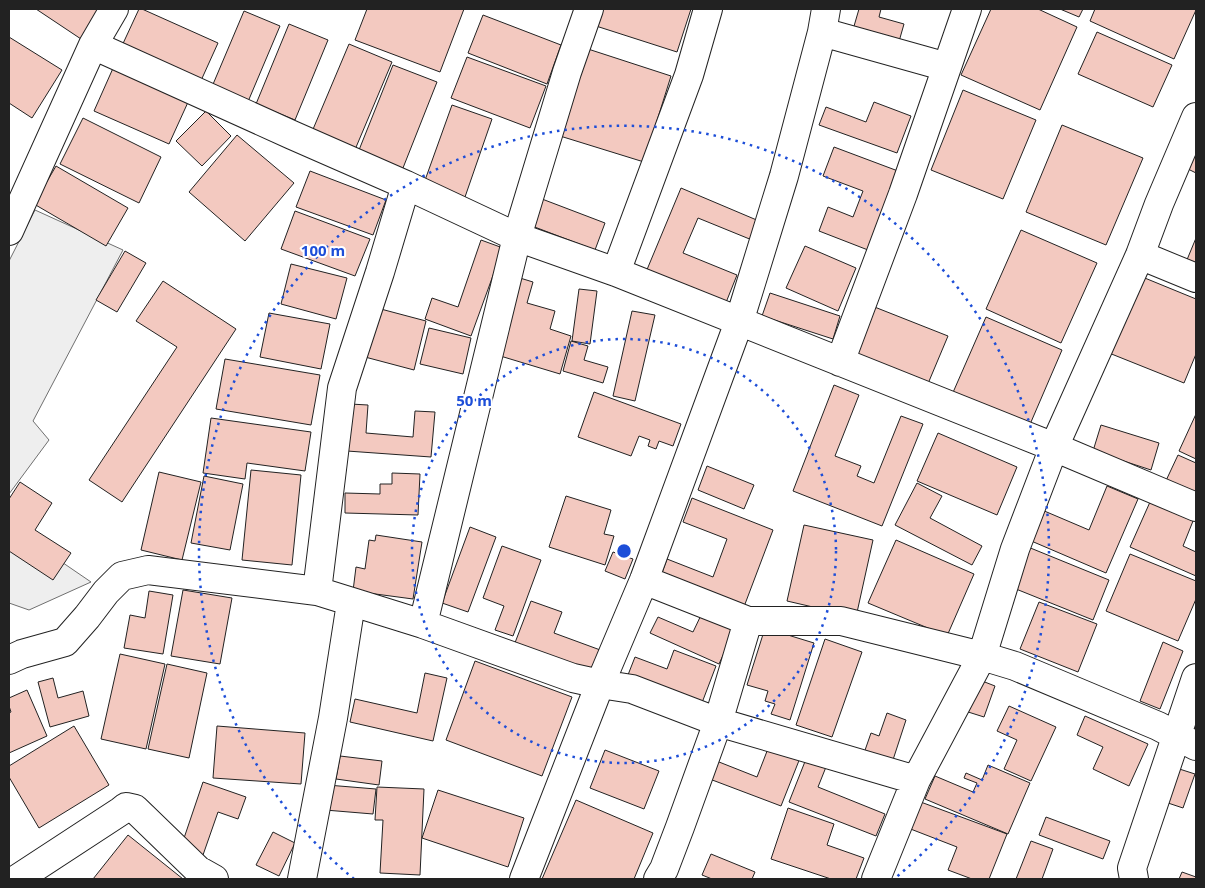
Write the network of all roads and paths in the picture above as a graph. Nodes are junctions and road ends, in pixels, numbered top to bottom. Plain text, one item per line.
1 (114, 9) edge
2 (589, 9) edge
3 (708, 9) edge
4 (967, 9) edge
5 (824, 20) edge
6 (93, 45) junction
7 (947, 68) junction
8 (1196, 116) edge
9 (406, 185) junction
10 (9, 231) edge
11 (517, 237) junction
12 (1140, 255) junction
13 (616, 272) junction
14 (1196, 278) edge
15 (739, 322) junction
16 (840, 362) junction
17 (1054, 447) junction
18 (1196, 507) edge
19 (644, 580) junction
20 (317, 591) junction
21 (351, 603) junction
22 (748, 621) junction
23 (423, 624) junction
24 (13, 652) edge
25 (982, 656) junction
26 (1196, 678) edge
27 (600, 684) junction
28 (718, 722) junction
29 (1186, 741) edge
30 (916, 780) junction
31 (17, 879) edge
32 (214, 879) edge
33 (302, 879) edge
34 (524, 879) edge
35 (658, 879) edge
36 (876, 879) edge
37 (1134, 879) edge

1 - 6 street
2 - 11 street
3 - 13 street
4 - 7 street
5 - 7 street
5 - 15 street
6 - 9 street
6 - 10 street
7 - 16 street
8 - 12 street
9 - 11 street
9 - 20 street
11 - 13 street
11 - 23 street
12 - 14 street
12 - 17 street
13 - 15 street
15 - 16 street
15 - 19 street
16 - 17 street
17 - 18 street
17 - 25 street
19 - 22 street
19 - 27 street
20 - 21 street
20 - 24 street
21 - 23 street
21 - 33 street
22 - 25 street
22 - 28 street
23 - 27 street
25 - 29 street
25 - 30 street
26 - 29 street
27 - 28 street
27 - 34 street
28 - 30 street
28 - 35 street
29 - 37 street
30 - 36 street
31 - 32 street

